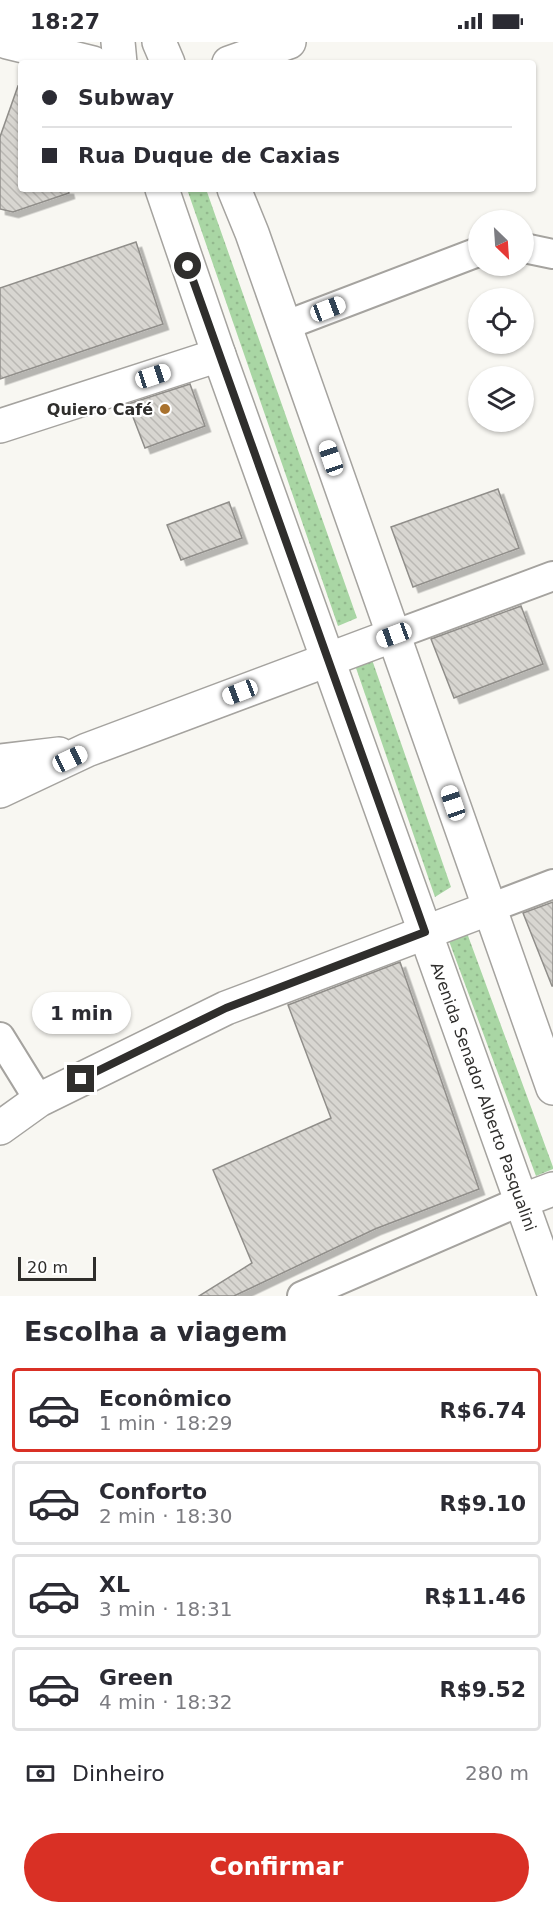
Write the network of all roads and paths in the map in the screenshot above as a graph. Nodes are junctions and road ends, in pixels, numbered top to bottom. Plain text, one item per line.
1 (7, 42) edge
2 (118, 42) edge
3 (159, 42) edge
4 (289, 42) edge
5 (81, 60) edge
6 (120, 60) edge
7 (167, 60) edge
8 (238, 60) edge
9 (163, 192) edge
10 (235, 192) edge
11 (534, 250) edge
12 (553, 254) edge
13 (468, 256) edge
14 (284, 326) junction
15 (219, 355) junction
16 (0, 426) edge
17 (553, 576) edge
18 (394, 635) junction
19 (328, 659) junction
20 (87, 750) junction
21 (0, 761) edge
22 (0, 773) edge
23 (0, 790) edge
24 (553, 884) edge
25 (490, 908) junction
26 (425, 932) junction
27 (0, 1037) edge
28 (553, 1088) edge
29 (39, 1100) junction
30 (0, 1128) edge
31 (553, 1189) edge
32 (521, 1201) junction
33 (553, 1290) edge
34 (302, 1296) edge

1 - 5 main road
2 - 6 main road
3 - 7 main road
4 - 8 main road
9 - 15 main road, Avenida Senador Alberto Pasqualini
10 - 14 main road
11 - 12 street
13 - 14 street
14 - 18 main road
15 - 16 main road
15 - 19 main road, Avenida Senador Alberto Pasqualini
17 - 18 street
18 - 19 main road
18 - 25 main road
19 - 20 main road
19 - 26 main road, Avenida Senador Alberto Pasqualini
20 - 21 main road
20 - 23 main road
22 - 23 main road
24 - 25 street
25 - 26 main road
25 - 28 main road
26 - 29 main road
26 - 32 main road, Avenida Senador Alberto Pasqualini
27 - 29 street
29 - 30 main road
31 - 32 main road
32 - 33 main road, Avenida Senador Alberto Pasqualini
32 - 34 street

